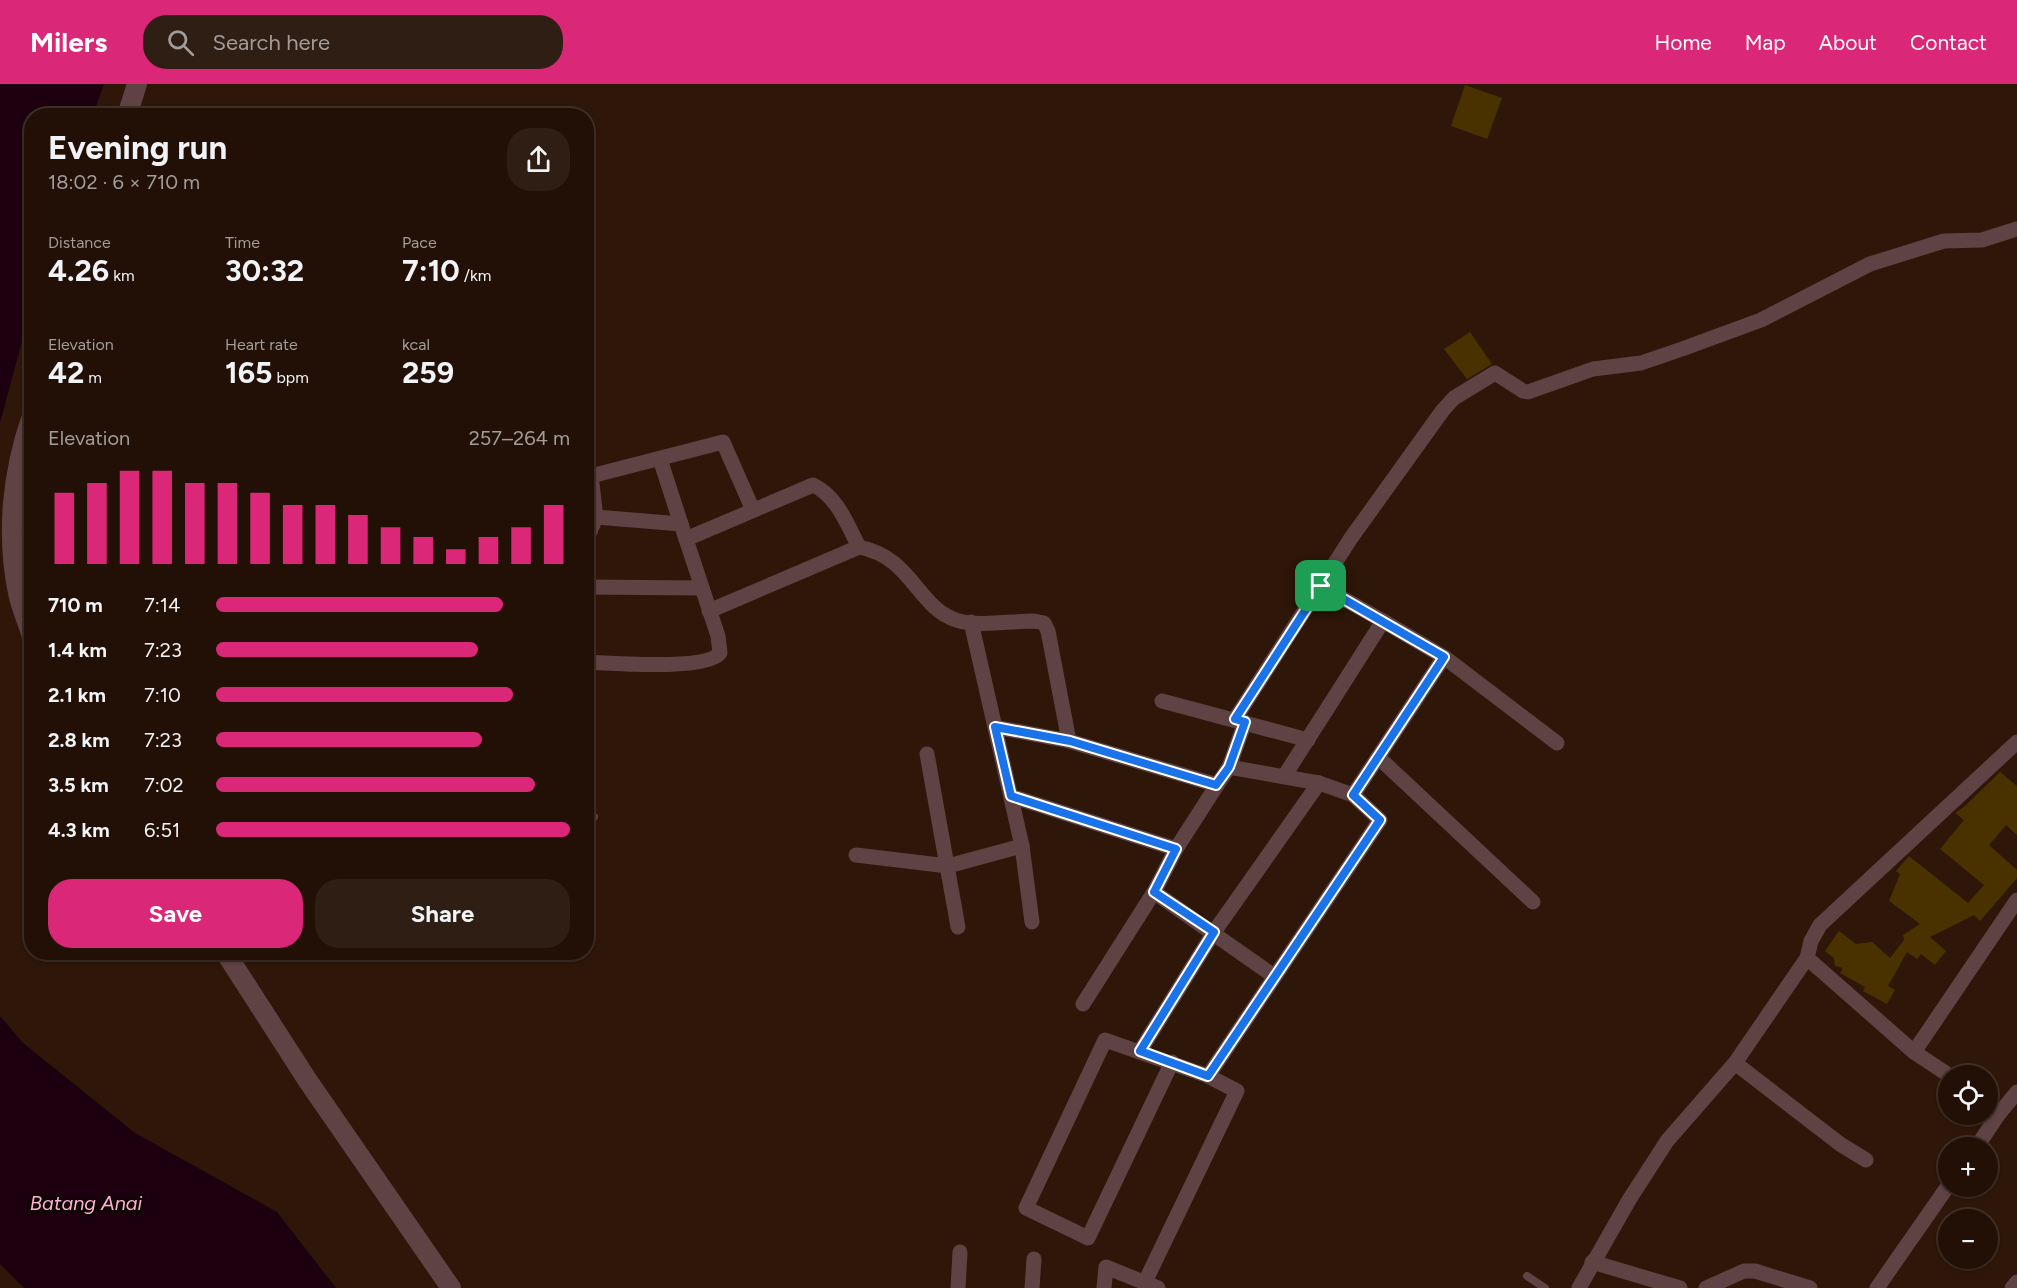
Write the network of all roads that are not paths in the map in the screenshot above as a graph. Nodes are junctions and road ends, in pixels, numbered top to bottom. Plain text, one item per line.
1 (137, 84) edge
2 (130, 108) edge
3 (2017, 230) edge
4 (24, 446) edge
5 (660, 459) junction
6 (594, 475) edge
7 (594, 505) edge
8 (753, 510) junction
9 (596, 517) junction
10 (594, 522) edge
11 (683, 531) junction
12 (859, 547) junction
13 (1321, 586) junction
14 (594, 587) edge
15 (24, 588) edge
16 (702, 588) junction
17 (709, 611) junction
18 (1383, 621) junction
19 (971, 622) junction
20 (1444, 657) junction
21 (594, 662) edge
22 (1162, 701) dead end
23 (1240, 721) junction
24 (995, 727) junction
25 (1308, 740) junction
26 (1070, 741) junction
27 (2017, 741) edge
28 (1557, 743) dead end
29 (927, 754) dead end
30 (1378, 757) junction
31 (1229, 767) junction
32 (1285, 776) junction
33 (1319, 783) junction
34 (1216, 785) junction
35 (1353, 795) junction
36 (1011, 796) junction
37 (1022, 846) junction
38 (1176, 849) junction
39 (856, 855) dead end
40 (948, 866) junction
41 (1154, 892) junction
42 (2017, 900) edge
43 (1533, 902) dead end
44 (1032, 922) dead end
45 (958, 927) dead end
46 (1214, 932) junction
47 (1807, 958) junction
48 (230, 960) edge
49 (1274, 976) junction
50 (1083, 1004) dead end
51 (1140, 1051) junction
52 (1914, 1052) junction
53 (1172, 1062) junction
54 (1735, 1064) junction
55 (1938, 1068) edge
56 (1208, 1076) junction
57 (2017, 1092) edge
58 (1998, 1105) edge
59 (1866, 1160) dead end
60 (1940, 1197) edge
61 (960, 1252) dead end
62 (1034, 1258) dead end
63 (1592, 1262) junction
64 (1527, 1276) dead end
65 (2017, 1282) edge
66 (1152, 1285) edge
67 (451, 1288) edge
68 (958, 1288) edge
69 (1032, 1288) edge
70 (1104, 1288) edge
71 (1545, 1288) edge
72 (1579, 1288) edge
73 (1680, 1288) edge
74 (1706, 1288) edge
75 (1810, 1288) edge
76 (1877, 1288) edge
77 (2012, 1288) edge

1 - 2 street
3 - 13 street
4 - 15 street
5 - 6 street
5 - 8 street
5 - 11 street
7 - 9 street
8 - 11 street
8 - 12 street
9 - 10 street
9 - 11 street
11 - 16 street
12 - 17 street
12 - 19 street
13 - 18 street
13 - 23 street
14 - 16 street
16 - 17 street
17 - 21 street
18 - 20 street
18 - 25 street
19 - 24 street
19 - 26 street
20 - 28 street
20 - 30 street
22 - 23 street
23 - 25 street
23 - 31 street
24 - 26 street
24 - 36 street
25 - 32 street
26 - 34 street
27 - 47 street
29 - 40 street
30 - 35 street
30 - 43 street
31 - 32 street
31 - 34 street
32 - 33 street
33 - 35 street
33 - 46 street
34 - 38 street
35 - 49 street
36 - 37 street
36 - 38 street
37 - 40 street
37 - 44 street
38 - 41 street
39 - 40 street
40 - 45 street
41 - 46 street
41 - 50 street
42 - 52 street
46 - 49 street
46 - 51 street
47 - 52 street
47 - 54 street
48 - 67 street
49 - 56 street
51 - 53 street
51 - 53 street
52 - 55 street
53 - 56 street
54 - 59 street
54 - 63 street
56 - 66 street
57 - 58 street
60 - 76 street
61 - 68 street
62 - 69 street
63 - 72 street
63 - 73 street
64 - 71 lane
65 - 77 street
66 - 70 street
74 - 75 street

